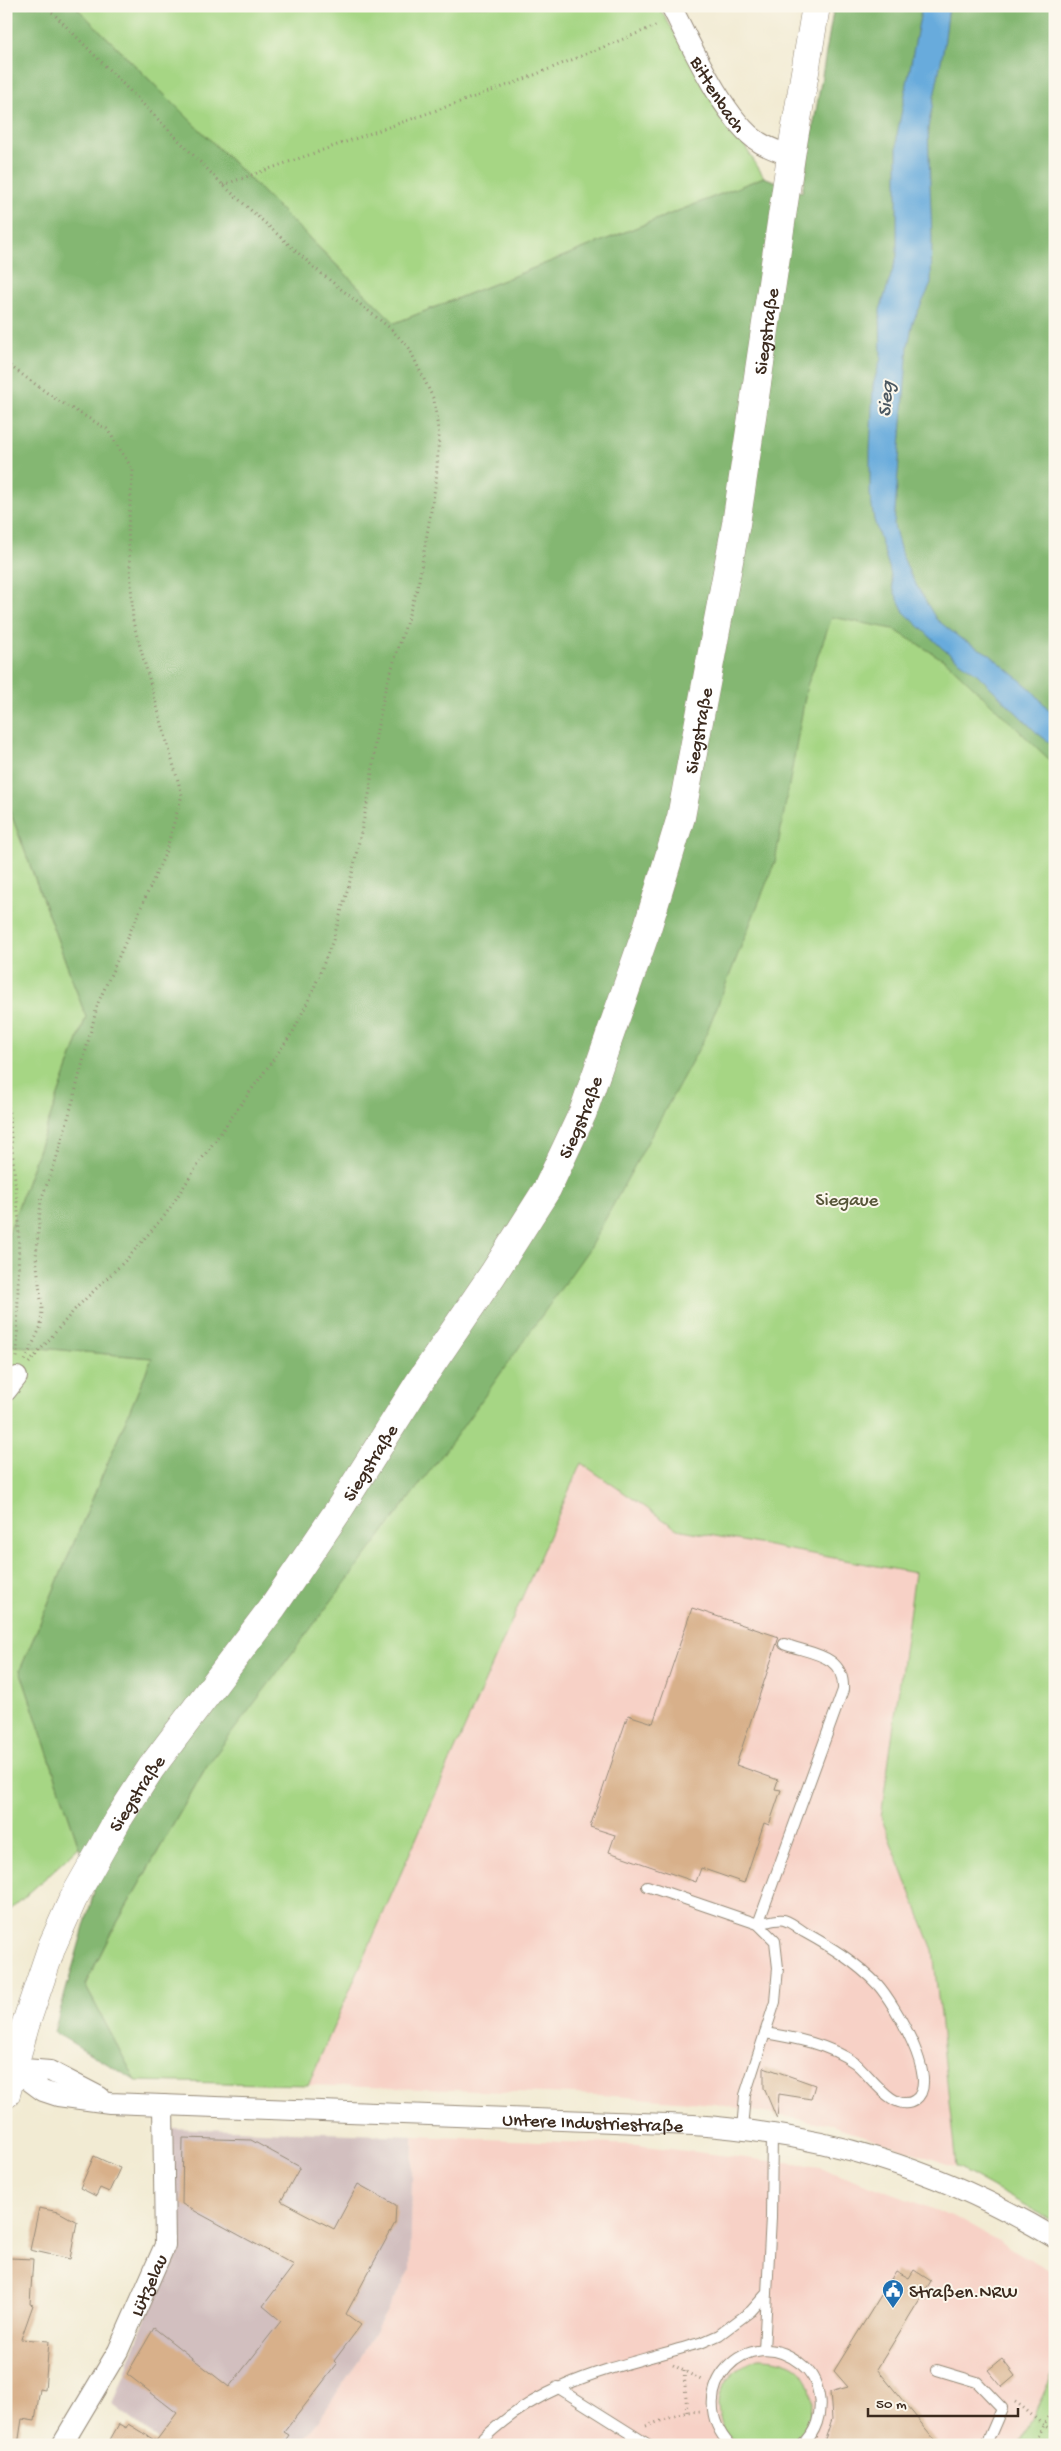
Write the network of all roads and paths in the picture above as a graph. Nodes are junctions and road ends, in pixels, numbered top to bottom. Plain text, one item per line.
1 (46, 6) edge
2 (816, 6) edge
3 (674, 12) edge
4 (791, 156) junction
5 (223, 185) junction
6 (6, 363) edge
7 (6, 1082) edge
8 (12, 1384) edge
9 (784, 1644) dead end
10 (647, 1886) dead end
11 (758, 1924) junction
12 (765, 2033) junction
13 (9, 2081) edge
14 (163, 2105) junction
15 (742, 2128) junction
16 (772, 2133) junction
17 (1055, 2238) edge
18 (766, 2293) junction
19 (764, 2350) junction
20 (654, 2356) junction
21 (938, 2370) dead end
22 (684, 2371) junction
23 (556, 2387) junction
24 (715, 2387) junction
25 (1055, 2403) edge
26 (712, 2410) junction
27 (1028, 2410) dead end
28 (686, 2412) junction
29 (1044, 2426) junction
30 (1055, 2431) edge
31 (628, 2432) junction
32 (62, 2445) edge
33 (477, 2445) edge
34 (604, 2445) edge
35 (649, 2445) edge
36 (730, 2445) edge
37 (802, 2445) edge
38 (986, 2445) edge
39 (1034, 2445) edge

1 - 5 path
2 - 4 main road, Siegstraße
3 - 4 street, Bittenbach
3 - 5 path
4 - 13 main road, Siegstraße
5 - 8 path
6 - 8 path
7 - 8 path
9 - 11 lane
10 - 11 lane
11 - 12 lane
11 - 12 lane
12 - 15 lane
13 - 14 street, Untere Industriestraße
14 - 15 street, Untere Industriestraße
14 - 32 street, Lützelau
15 - 16 street, Untere Industriestraße
16 - 17 street, Untere Industriestraße
16 - 18 lane
18 - 19 lane
18 - 20 lane
19 - 24 lane
19 - 37 lane
20 - 22 path
20 - 23 lane
21 - 38 lane
22 - 24 path
22 - 28 path
23 - 31 lane
23 - 33 lane
24 - 26 lane
25 - 29 path
26 - 28 path
26 - 36 lane
27 - 29 path
28 - 31 path
29 - 30 path
29 - 39 path
31 - 34 path
31 - 35 lane

